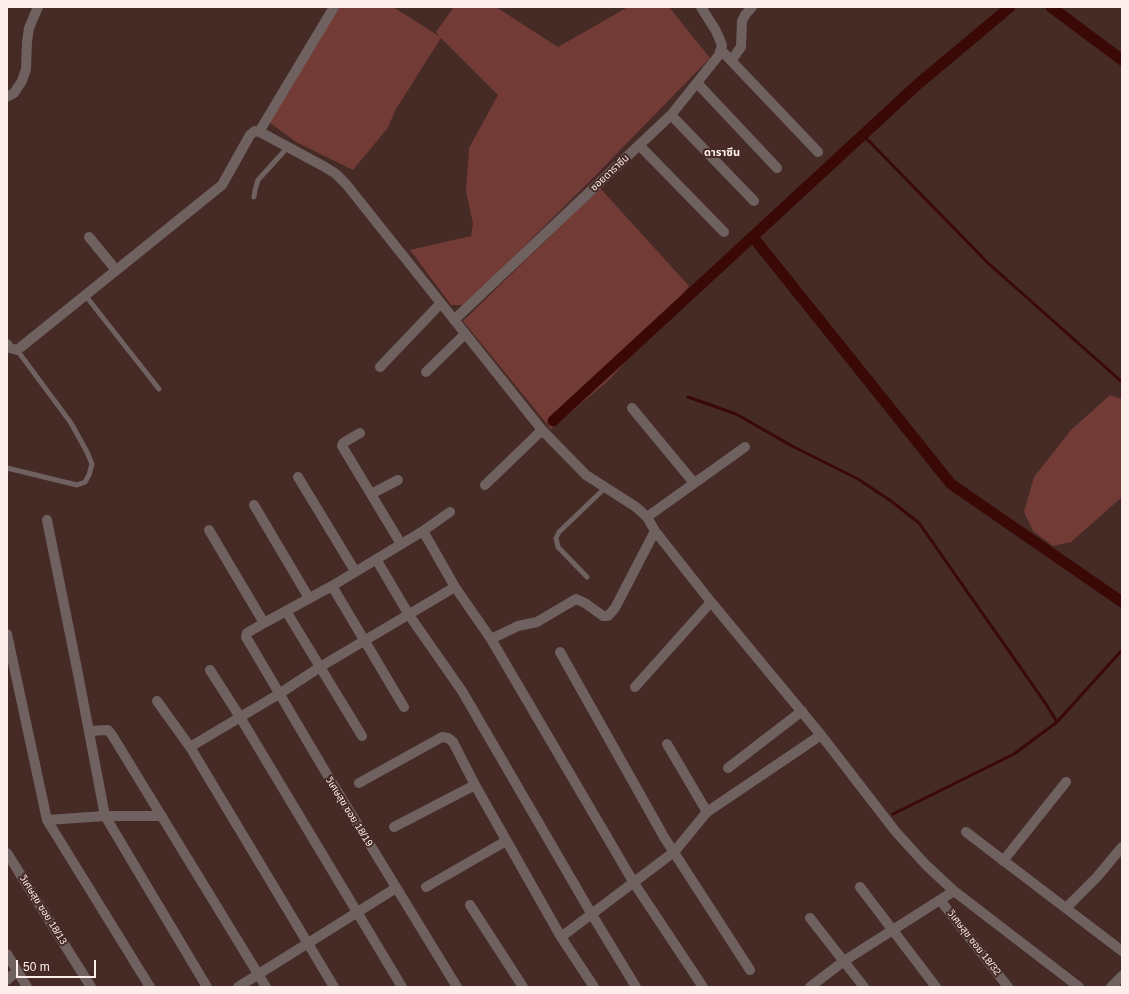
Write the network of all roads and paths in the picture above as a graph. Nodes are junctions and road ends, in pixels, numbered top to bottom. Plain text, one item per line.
1 (38, 7) edge
2 (334, 7) edge
3 (701, 7) edge
4 (752, 7) edge
5 (721, 50) junction
6 (731, 61) junction
7 (697, 83) junction
8 (7, 97) edge
9 (671, 115) junction
10 (259, 132) junction
11 (639, 145) junction
12 (288, 147) junction
13 (818, 152) dead end
14 (777, 168) dead end
15 (254, 197) dead end
16 (754, 201) dead end
17 (724, 232) dead end
18 (89, 237) dead end
19 (116, 270) junction
20 (85, 295) junction
21 (441, 304) junction
22 (454, 320) junction
23 (465, 334) junction
24 (7, 344) edge
25 (17, 350) junction
26 (380, 367) dead end
27 (426, 372) dead end
28 (159, 389) dead end
29 (632, 408) dead end
30 (542, 430) junction
31 (360, 433) dead end
32 (745, 448) dead end
33 (7, 468) edge
34 (298, 477) dead end
35 (398, 480) dead end
36 (694, 483) junction
37 (485, 485) dead end
38 (606, 487) junction
39 (371, 494) junction
40 (254, 505) dead end
41 (450, 512) dead end
42 (647, 517) junction
43 (46, 520) dead end
44 (209, 530) dead end
45 (423, 531) junction
46 (655, 531) junction
47 (401, 544) junction
48 (376, 559) junction
49 (355, 571) junction
50 (587, 577) dead end
51 (332, 586) junction
52 (455, 588) junction
53 (309, 598) junction
54 (711, 602) junction
55 (286, 611) junction
56 (408, 615) junction
57 (264, 623) junction
58 (7, 634) edge
59 (491, 639) junction
60 (365, 641) junction
61 (560, 652) dead end
62 (320, 667) junction
63 (210, 670) dead end
64 (635, 687) dead end
65 (279, 694) junction
66 (157, 701) dead end
67 (404, 707) dead end
68 (802, 711) junction
69 (240, 717) junction
70 (89, 731) junction
71 (821, 735) junction
72 (362, 736) dead end
73 (667, 744) dead end
74 (190, 747) junction
75 (728, 768) dead end
76 (1066, 782) dead end
77 (359, 783) dead end
78 (475, 785) junction
79 (708, 812) junction
80 (105, 816) junction
81 (162, 816) junction
82 (47, 820) junction
83 (394, 827) dead end
84 (966, 832) dead end
85 (506, 841) junction
86 (1122, 847) edge
87 (674, 852) junction
88 (7, 853) edge
89 (1004, 860) junction
90 (634, 883) junction
91 (426, 886) dead end
92 (860, 887) dead end
93 (396, 888) junction
94 (954, 891) junction
95 (940, 900) junction
96 (470, 905) dead end
97 (1066, 908) junction
98 (357, 912) junction
99 (591, 913) junction
100 (810, 918) dead end
101 (892, 930) junction
102 (560, 936) junction
103 (307, 943) junction
104 (1122, 951) edge
105 (7, 954) edge
106 (844, 961) junction
107 (17, 970) junction
108 (750, 970) dead end
109 (258, 974) junction
110 (1122, 976) edge
111 (7, 980) edge
112 (27, 987) edge
113 (91, 987) edge
114 (150, 987) edge
115 (207, 987) edge
116 (238, 987) edge
117 (266, 987) edge
118 (334, 987) edge
119 (402, 987) edge
120 (457, 987) edge
121 (523, 987) edge
122 (594, 987) edge
123 (636, 987) edge
124 (703, 987) edge
125 (810, 987) edge
126 (864, 987) edge
127 (936, 987) edge
128 (1008, 987) edge
129 (1079, 987) edge
130 (1111, 987) edge

1 - 8 street
2 - 10 street
3 - 5 street
4 - 6 street
5 - 6 street
5 - 7 street, ซอยดาราซีน
6 - 13 street
7 - 9 street, ซอยดาราซีน
7 - 14 street
9 - 11 street, ซอยดาราซีน
9 - 16 street
10 - 12 street
10 - 19 street
11 - 17 street
11 - 22 street, ซอยดาราซีน
12 - 15 lane
12 - 21 street
18 - 19 street
19 - 20 street
20 - 25 street
20 - 28 lane
21 - 22 street
21 - 26 street
22 - 23 street
23 - 27 street
23 - 30 street
24 - 25 street
25 - 33 lane
29 - 36 street
30 - 37 street
30 - 38 street
31 - 39 street
32 - 36 street
34 - 49 street
35 - 39 street
36 - 42 street
38 - 42 street
38 - 50 lane
39 - 47 street
40 - 53 street
41 - 45 street
42 - 46 street
43 - 70 street
44 - 57 street
45 - 47 street
45 - 52 street
46 - 54 street
46 - 59 street
47 - 48 street
48 - 49 street
48 - 56 street
49 - 51 street
51 - 53 street
51 - 60 street
52 - 56 street
52 - 59 street
53 - 55 street
54 - 64 street
54 - 68 street
55 - 57 street
55 - 62 street
56 - 60 street
56 - 99 street
57 - 65 street, วิเศษสุข ซอย 18/19
58 - 82 street
59 - 90 street
60 - 62 street
60 - 67 street
61 - 87 street
62 - 65 street
62 - 72 street
63 - 69 street
65 - 69 street
65 - 93 street, วิเศษสุข ซอย 18/19
66 - 74 street
68 - 71 street
68 - 75 street
69 - 74 street
69 - 98 street
70 - 80 street
70 - 81 street
71 - 79 street
71 - 94 street
73 - 79 street
74 - 103 street
76 - 89 street
77 - 78 street
78 - 83 street
78 - 85 street
79 - 87 street
80 - 81 street
80 - 82 street
80 - 115 street
81 - 109 street
82 - 114 street
84 - 89 street
85 - 91 street
85 - 102 street
86 - 97 street
87 - 90 street
87 - 108 street
88 - 113 street, วิเศษสุข ซอย 18/13
89 - 97 street
90 - 99 street
90 - 124 street
92 - 101 street
93 - 98 street
93 - 120 street, วิเศษสุข ซอย 18/19
94 - 95 street
94 - 129 street
95 - 101 street
95 - 128 street, วิเศษสุข ซอย 18/32
96 - 121 street
97 - 104 street
98 - 103 street
98 - 119 street
99 - 102 street
99 - 123 street
100 - 106 street
101 - 106 street
101 - 127 street
102 - 122 street
103 - 109 street
103 - 118 street
105 - 107 street
106 - 125 street
106 - 126 street
107 - 111 street
107 - 112 street
109 - 116 street
109 - 117 street
110 - 130 street

